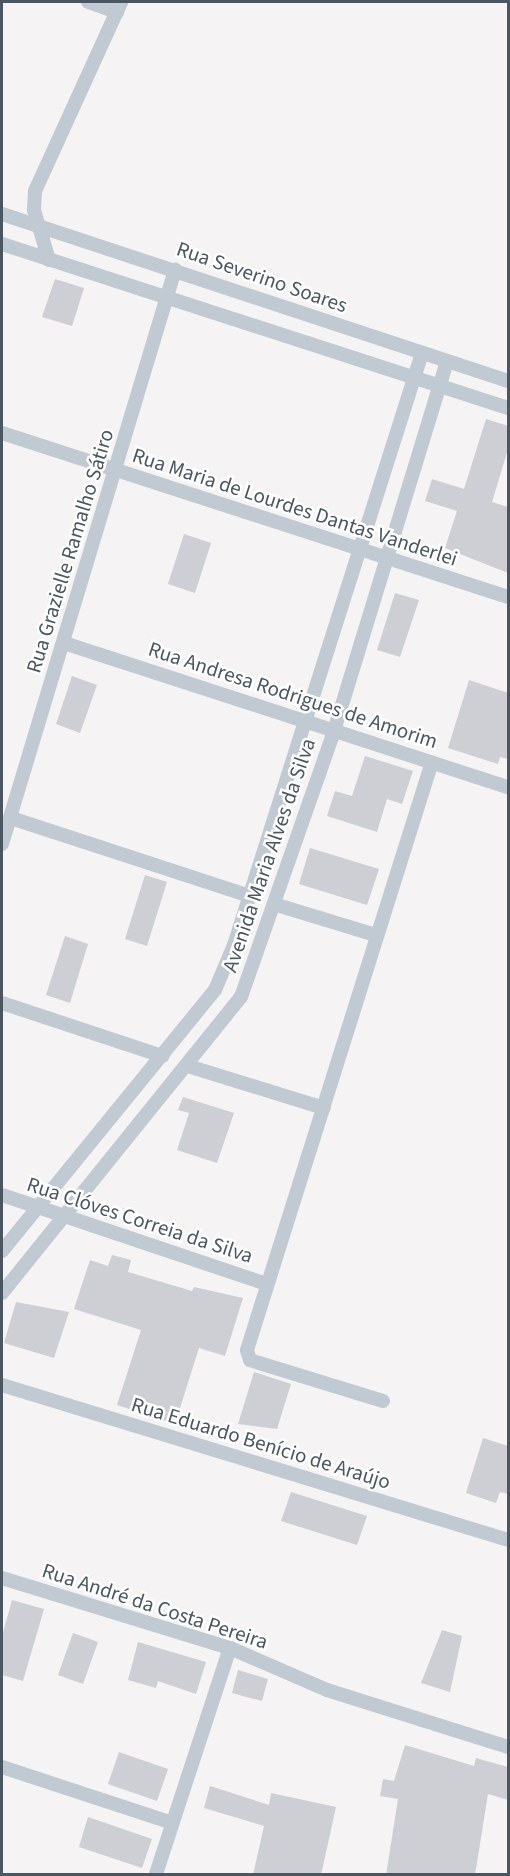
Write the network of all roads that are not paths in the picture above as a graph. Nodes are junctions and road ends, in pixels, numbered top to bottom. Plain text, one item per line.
1 (88, 2) edge
2 (119, 7) edge
3 (2, 214) edge
4 (41, 227) junction
5 (2, 244) edge
6 (49, 260) junction
7 (175, 270) junction
8 (167, 297) junction
9 (422, 353) junction
10 (447, 362) junction
11 (415, 380) junction
12 (508, 381) edge
13 (440, 387) junction
14 (508, 408) edge
15 (2, 433) edge
16 (116, 472) junction
17 (358, 551) junction
18 (386, 560) junction
19 (508, 597) edge
20 (64, 643) junction
21 (306, 722) junction
22 (334, 731) junction
23 (432, 762) junction
24 (508, 787) edge
25 (11, 818) junction
26 (2, 844) edge
27 (249, 896) junction
28 (277, 905) junction
29 (376, 935) junction
30 (2, 1003) edge
31 (162, 1056) junction
32 (189, 1066) junction
33 (324, 1108) junction
34 (2, 1195) edge
35 (38, 1208) junction
36 (63, 1217) junction
37 (2, 1251) edge
38 (266, 1284) junction
39 (2, 1293) edge
40 (2, 1385) edge
41 (383, 1401) dead end
42 (508, 1540) edge
43 (2, 1578) edge
44 (230, 1648) junction
45 (508, 1747) edge
46 (2, 1767) edge
47 (172, 1823) junction
48 (156, 1875) edge

1 - 2 street
2 - 4 street
3 - 4 street, Rua Severino Soares
4 - 6 street
4 - 7 street, Rua Severino Soares
5 - 6 street
6 - 8 street
7 - 8 street, Rua Grazielle Ramalho Sátiro
7 - 9 street, Rua Severino Soares
8 - 11 street
8 - 16 street, Rua Grazielle Ramalho Sátiro
9 - 10 street, Rua Severino Soares
9 - 11 street, Avenida Maria Alves da Silva
10 - 12 street, Rua Severino Soares
10 - 13 street, Avenida Maria Alves da Silva
11 - 13 street
11 - 17 street, Avenida Maria Alves da Silva
13 - 14 street
13 - 18 street, Avenida Maria Alves da Silva
15 - 16 street, Rua Maria de Lourdes Dantas Vanderlei
16 - 17 street, Rua Maria de Lourdes Dantas Vanderlei
16 - 20 street, Rua Grazielle Ramalho Sátiro
17 - 18 street, Rua Maria de Lourdes Dantas Vanderlei
17 - 21 street, Avenida Maria Alves da Silva
18 - 19 street, Rua Maria de Lourdes Dantas Vanderlei
18 - 22 street, Avenida Maria Alves da Silva
20 - 21 street, Rua Andresa Rodrigues de Amorim
20 - 25 street, Rua Grazielle Ramalho Sátiro
21 - 22 street, Rua Andresa Rodrigues de Amorim
21 - 27 street, Avenida Maria Alves da Silva
22 - 23 street, Rua Andresa Rodrigues de Amorim
22 - 28 street, Avenida Maria Alves da Silva
23 - 24 street, Rua Andresa Rodrigues de Amorim
23 - 29 street
25 - 26 street, Rua Grazielle Ramalho Sátiro
25 - 27 street
27 - 31 street, Avenida Maria Alves da Silva
28 - 29 street
28 - 32 street, Avenida Maria Alves da Silva
29 - 33 street
30 - 31 street
31 - 35 street, Avenida Maria Alves da Silva
32 - 33 street
32 - 36 street, Avenida Maria Alves da Silva
33 - 38 street
34 - 35 street, Rua Clóves Correia da Silva
35 - 36 street, Rua Clóves Correia da Silva
35 - 37 street, Avenida Maria Alves da Silva
36 - 38 street, Rua Clóves Correia da Silva
36 - 39 street, Avenida Maria Alves da Silva
38 - 41 street
40 - 42 street, Rua Eduardo Benício de Araújo
43 - 44 street, Rua André da Costa Pereira
44 - 45 street, Rua André da Costa Pereira
44 - 47 street
46 - 47 street
47 - 48 street

